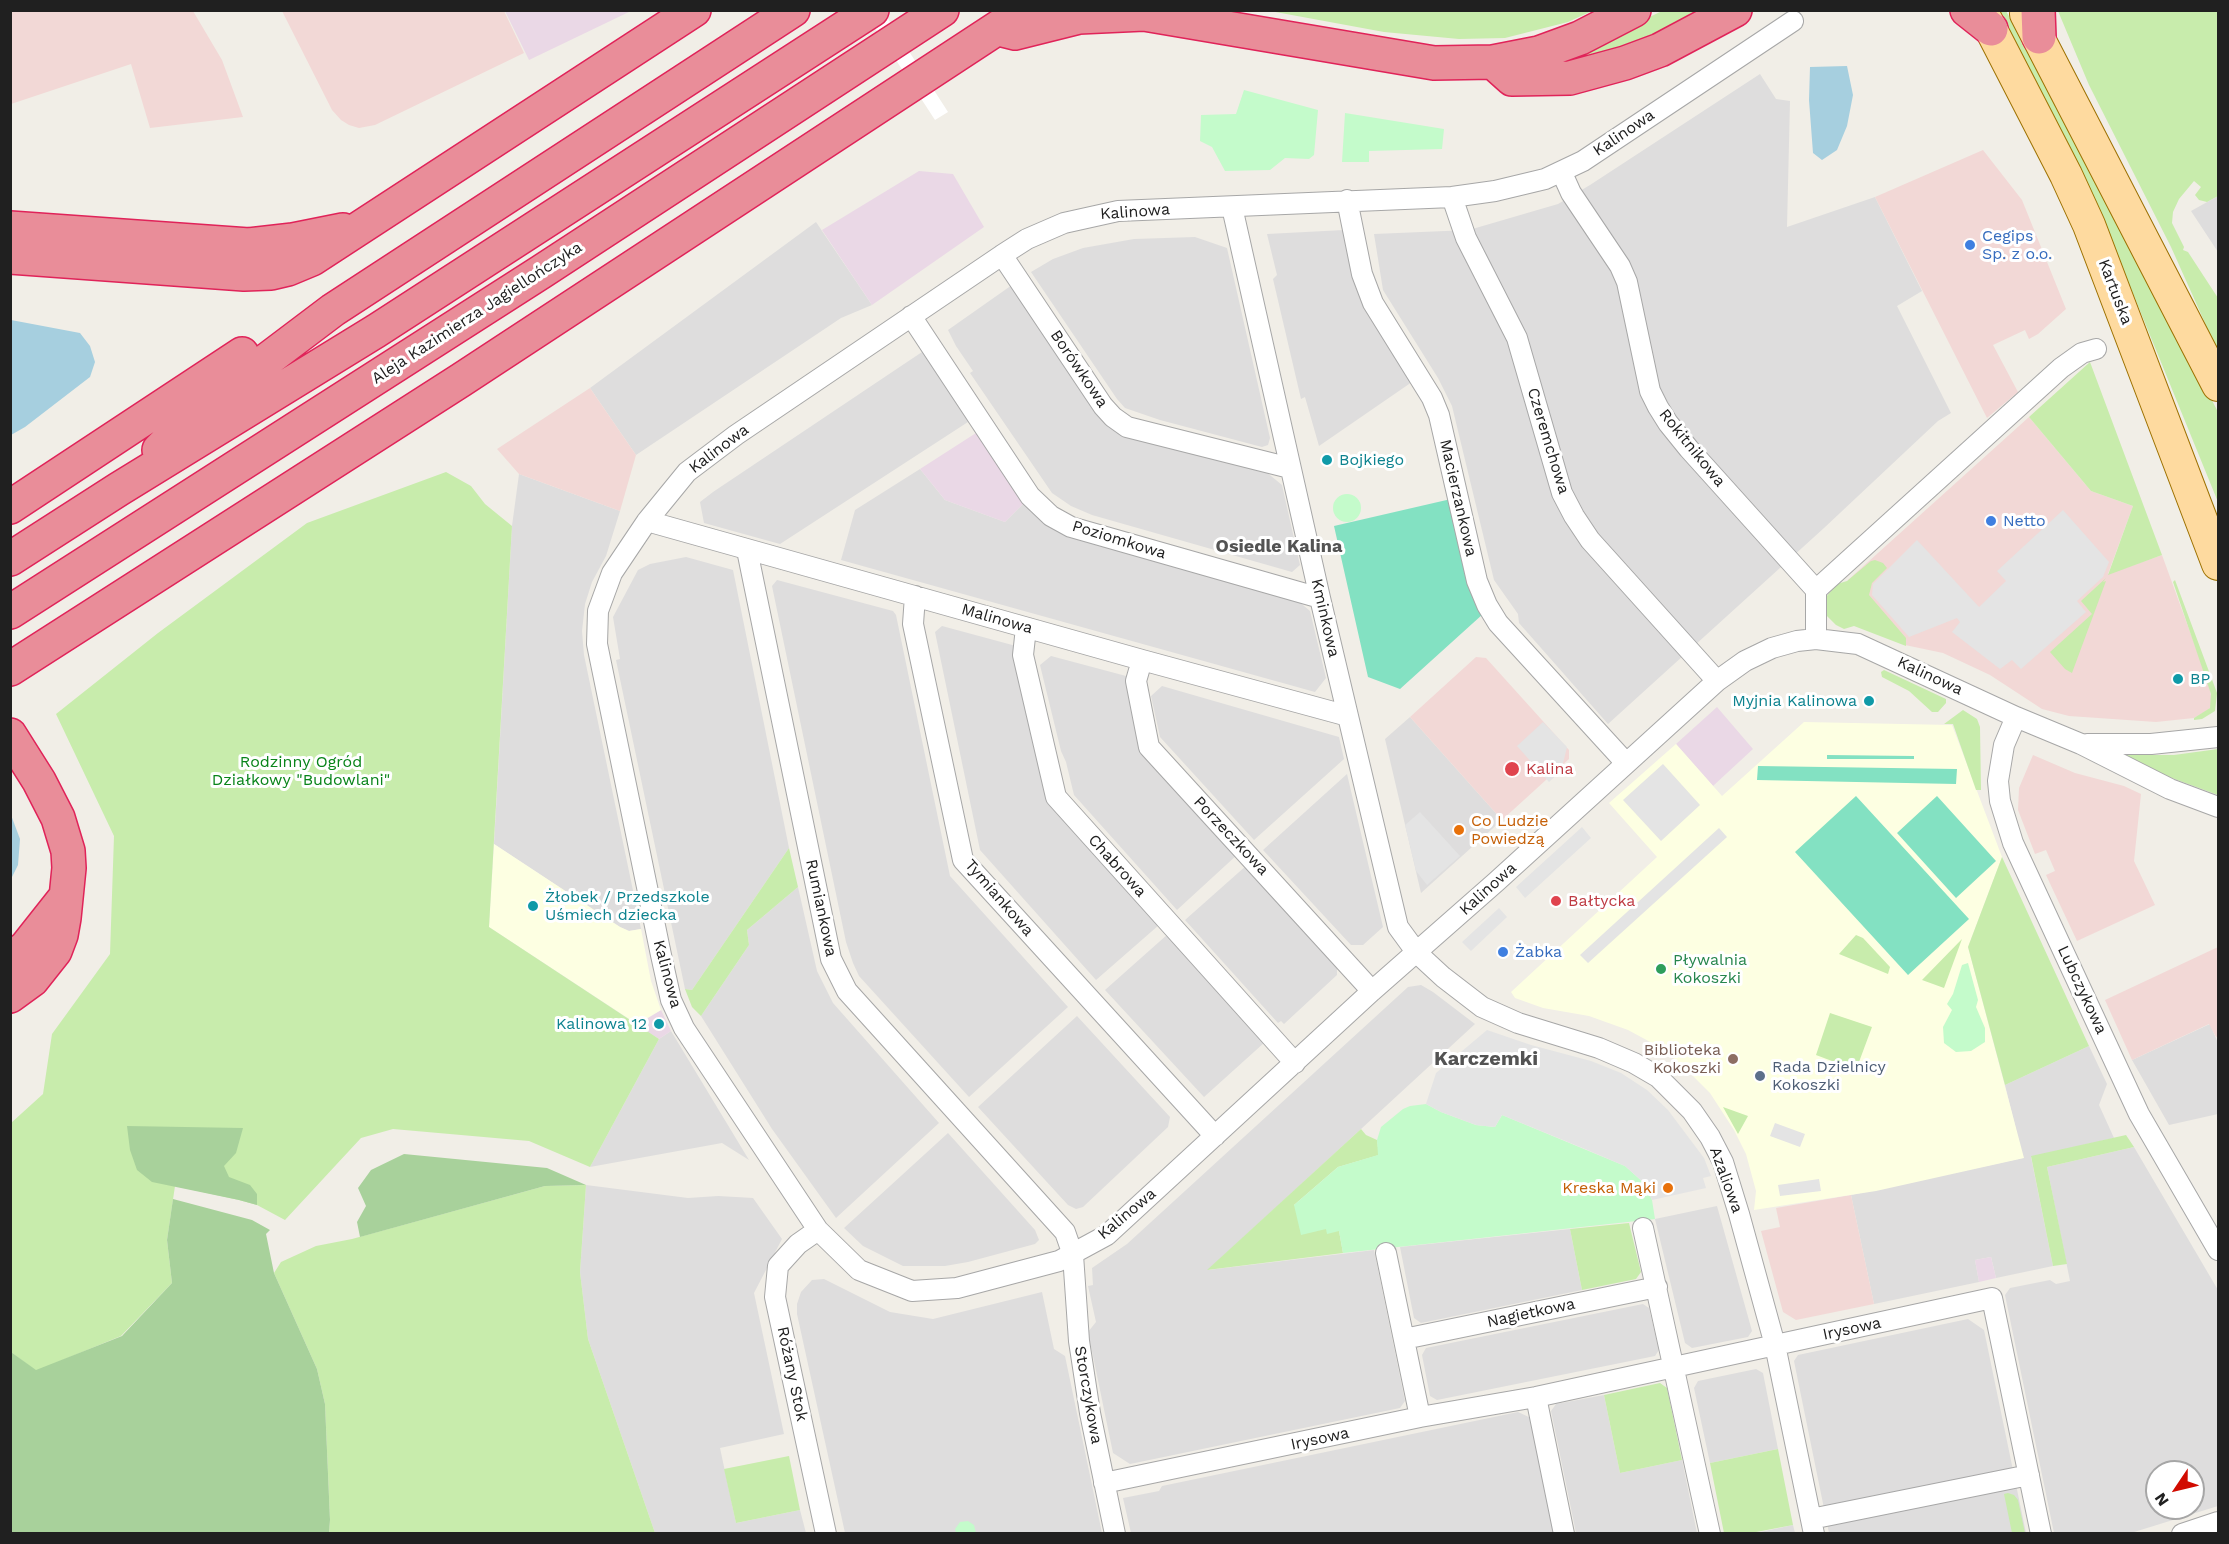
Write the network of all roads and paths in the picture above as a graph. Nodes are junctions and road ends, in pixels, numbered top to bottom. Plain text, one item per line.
1 (694, 10) edge
2 (793, 10) edge
3 (872, 10) edge
4 (942, 10) edge
5 (1025, 10) edge
6 (1634, 10) edge
7 (1735, 10) edge
8 (1979, 17) edge
9 (2034, 19) edge
10 (1793, 21) dead end
11 (998, 28) junction
12 (1493, 62) junction
13 (1562, 173) junction
14 (1452, 197) junction
15 (1347, 200) junction
16 (1232, 207) junction
17 (359, 227) junction
18 (10, 228) edge
19 (1002, 255) junction
20 (10, 257) edge
21 (333, 310) junction
22 (911, 316) junction
23 (2096, 348) dead end
24 (2218, 385) edge
25 (1290, 468) junction
26 (119, 489) junction
27 (17, 497) edge
28 (647, 521) junction
29 (747, 550) junction
30 (10, 560) edge
31 (2218, 564) edge
32 (1816, 590) junction
33 (915, 596) junction
34 (1320, 598) junction
35 (10, 612) edge
36 (1026, 628) junction
37 (1816, 639) junction
38 (1142, 660) junction
39 (10, 669) edge
40 (1718, 681) junction
41 (1348, 716) junction
42 (2016, 717) junction
43 (10, 735) edge
44 (2218, 737) edge
45 (2081, 744) junction
46 (1626, 763) junction
47 (2218, 807) edge
48 (65, 898) junction
49 (1417, 953) junction
50 (10, 960) edge
51 (1372, 992) junction
52 (10, 996) edge
53 (1295, 1064) junction
54 (1215, 1136) junction
55 (1643, 1228) dead end
56 (818, 1230) junction
57 (2218, 1250) edge
58 (1386, 1253) dead end
59 (1073, 1255) junction
60 (1657, 1287) junction
61 (1404, 1339) junction
62 (1775, 1346) junction
63 (1674, 1366) junction
64 (1536, 1397) junction
65 (1420, 1417) junction
66 (2029, 1475) junction
67 (1104, 1483) junction
68 (2218, 1522) edge
69 (1813, 1526) edge
70 (826, 1533) edge
71 (1115, 1533) edge
72 (1564, 1533) edge
73 (1710, 1533) edge
74 (2041, 1533) edge
75 (2182, 1533) edge

1 - 17 highway
2 - 21 highway
3 - 26 highway
4 - 35 highway, Aleja Kazimierza Jagiellończyka
5 - 11 highway
6 - 12 highway
7 - 12 highway
8 - 31 main road, Kartuska
9 - 24 main road
10 - 13 street, Kalinowa
11 - 12 highway
11 - 39 highway
13 - 14 street, Kalinowa
13 - 32 street, Rokitnikowa
14 - 15 street, Kalinowa
14 - 40 street, Czeremchowa
15 - 16 street, Kalinowa
15 - 46 street, Macierzankowa
16 - 19 street, Kalinowa
16 - 25 street, Kminkowa
17 - 18 highway
17 - 20 highway
19 - 22 street, Kalinowa
19 - 25 street, Borówkowa
21 - 26 highway
21 - 27 highway
22 - 28 street, Kalinowa
22 - 34 street, Poziomkowa
23 - 32 street
25 - 34 street, Kminkowa
26 - 30 highway
28 - 29 street, Malinowa
28 - 56 street, Kalinowa
29 - 33 street, Malinowa
29 - 59 street, Rumiankowa
32 - 37 street
33 - 36 street, Malinowa
33 - 54 street, Tymiankowa
34 - 41 street, Kminkowa
36 - 38 street, Malinowa
36 - 53 street, Chabrowa
37 - 40 street, Kalinowa
37 - 42 street, Kalinowa
38 - 41 street, Malinowa
38 - 51 street, Porzeczkowa
40 - 46 street, Kalinowa
41 - 49 street, Kminkowa
42 - 45 street, Kalinowa
42 - 57 street, Lubczykowa
43 - 48 highway
44 - 45 street, Kalinowa
45 - 47 street, Kalinowa
46 - 49 street, Kalinowa
48 - 50 highway
48 - 52 highway
49 - 51 street, Kalinowa
49 - 62 street, Azaliowa
51 - 53 street, Kalinowa
53 - 54 street, Kalinowa
54 - 59 street, Kalinowa
55 - 60 street
56 - 59 street, Kalinowa
56 - 70 street, Różany Stok
58 - 61 street
59 - 67 street, Storczykowa
60 - 61 street, Nagietkowa
60 - 63 street
61 - 65 street
62 - 63 street, Irysowa
62 - 66 street, Irysowa
62 - 69 street, Azaliowa
63 - 64 street, Irysowa
63 - 73 street
64 - 65 street, Irysowa
64 - 72 street
65 - 67 street, Irysowa
66 - 69 street
66 - 74 street, Irysowa
67 - 71 street, Storczykowa
68 - 75 street

